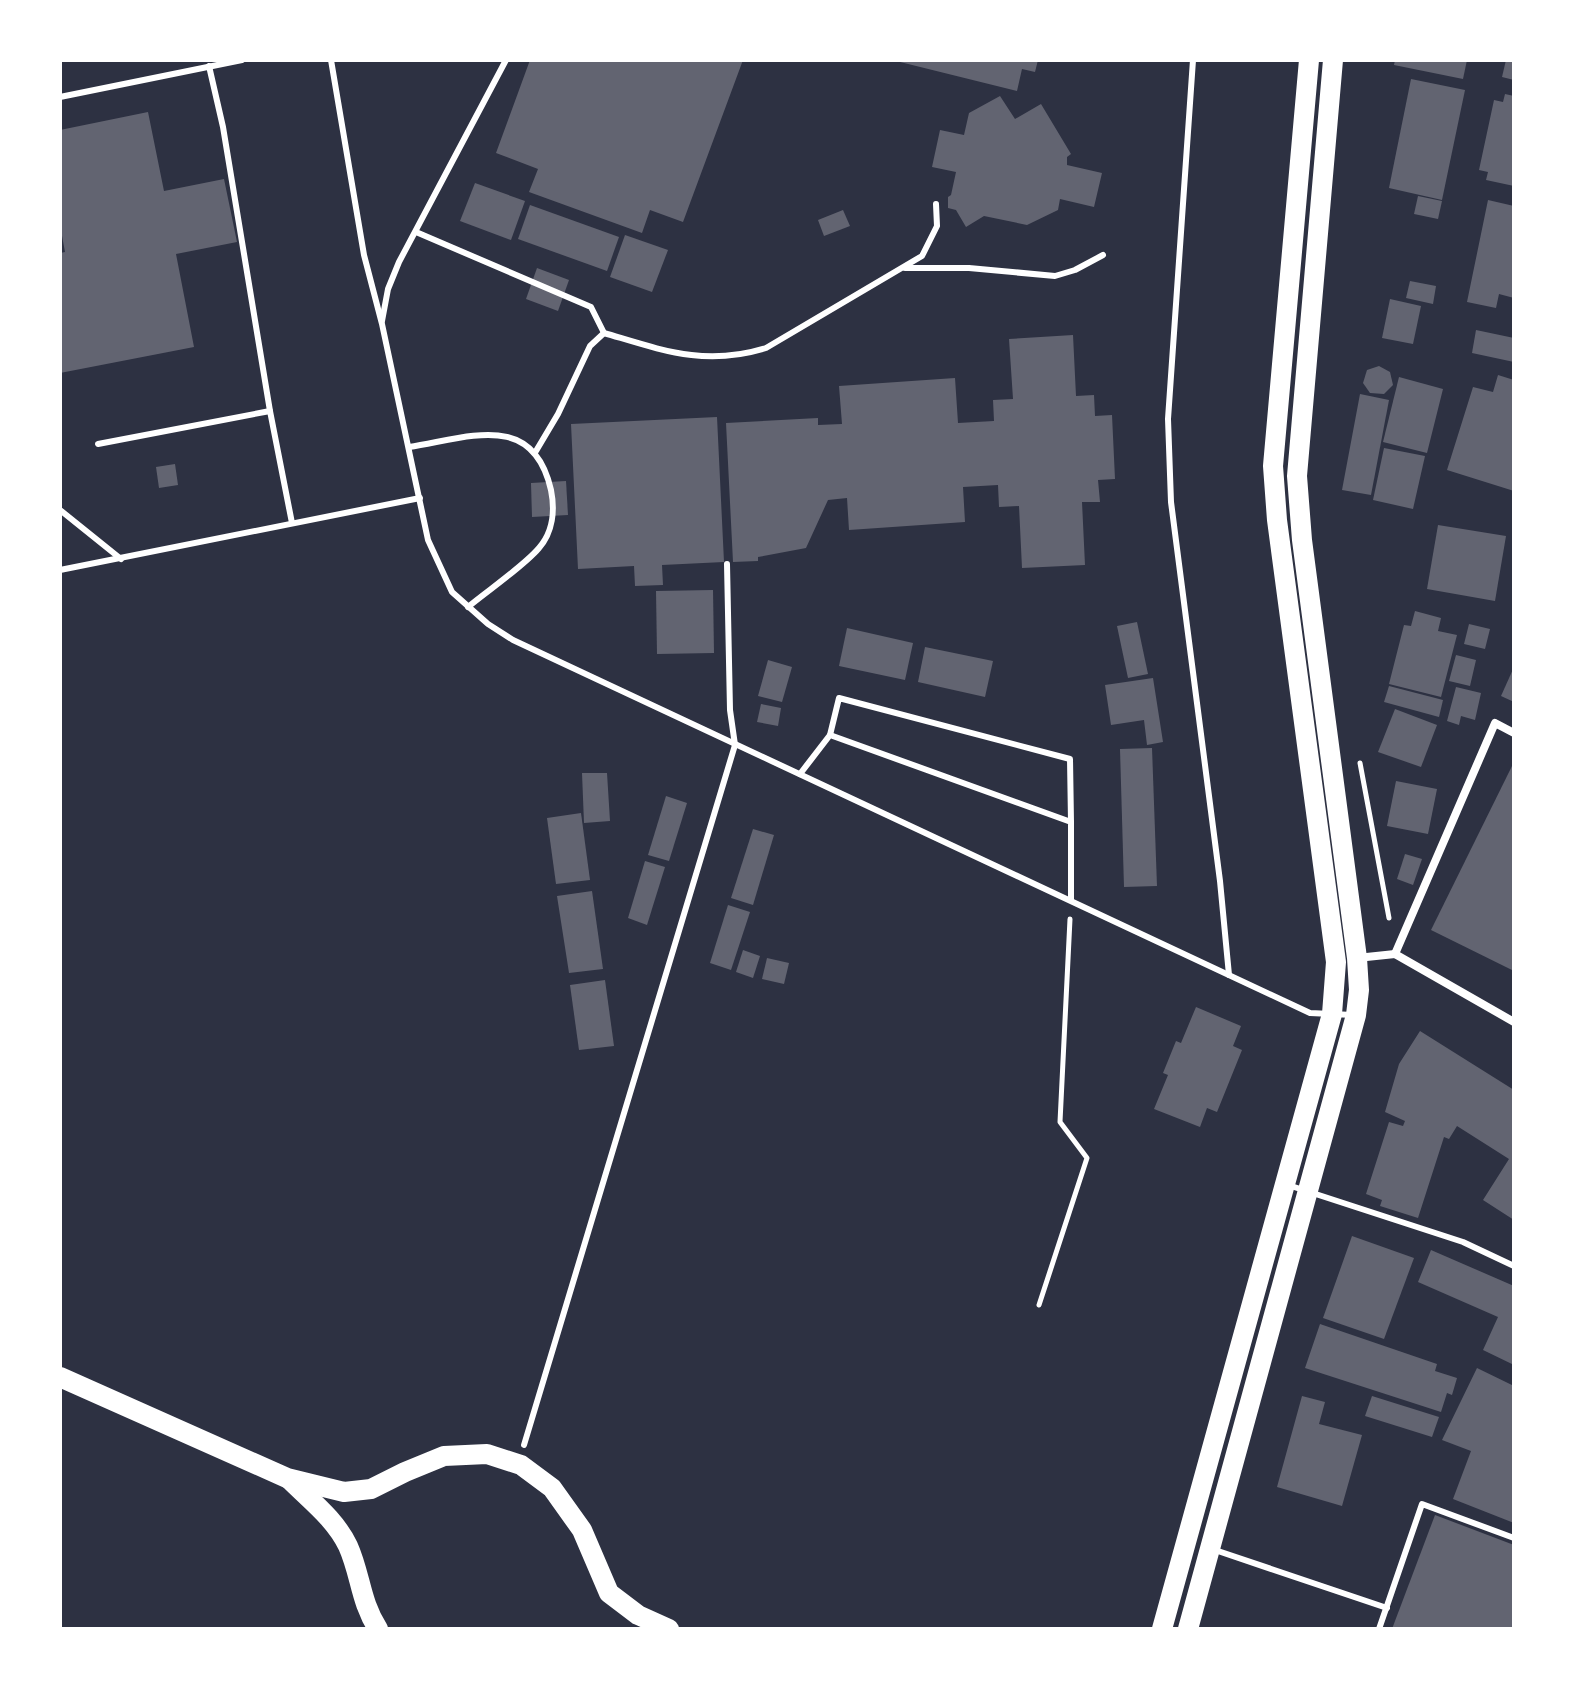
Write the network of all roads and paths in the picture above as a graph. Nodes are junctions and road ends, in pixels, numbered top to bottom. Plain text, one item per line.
1 (242, 60) edge
2 (331, 60) edge
3 (506, 60) edge
4 (1193, 60) edge
5 (1309, 60) edge
6 (1333, 60) edge
7 (209, 66) junction
8 (60, 97) edge
9 (936, 204) dead end
10 (416, 232) junction
11 (1103, 255) dead end
12 (902, 268) junction
13 (382, 324) junction
14 (604, 333) junction
15 (270, 411) junction
16 (98, 444) dead end
17 (409, 447) junction
18 (536, 451) junction
19 (420, 498) junction
20 (60, 510) edge
21 (292, 523) junction
22 (121, 559) junction
23 (727, 564) dead end
24 (60, 570) edge
25 (468, 607) junction
26 (1514, 733) edge
27 (830, 735) junction
28 (735, 745) junction
29 (1359, 760) dead end
30 (800, 774) junction
31 (1071, 822) junction
32 (1071, 899) junction
33 (1395, 954) junction
34 (1357, 958) junction
35 (1229, 975) junction
36 (1332, 1014) junction
37 (1356, 1015) junction
38 (1514, 1022) edge
39 (1286, 1184) junction
40 (1309, 1190) junction
41 (1514, 1266) edge
42 (1039, 1305) dead end
43 (60, 1377) edge
44 (524, 1445) dead end
45 (287, 1478) junction
46 (1514, 1538) edge
47 (1210, 1549) junction
48 (1387, 1608) junction
49 (378, 1629) edge
50 (669, 1629) edge
51 (1162, 1629) edge
52 (1188, 1629) edge
53 (1379, 1629) edge

1 - 7 lane
2 - 13 lane
3 - 10 lane
4 - 35 lane
5 - 36 main road
6 - 34 main road
7 - 8 lane
7 - 15 lane
9 - 12 lane
10 - 13 lane
10 - 14 lane
11 - 12 lane
12 - 14 lane
13 - 17 lane
14 - 18 lane
15 - 16 lane
15 - 21 lane
17 - 18 lane
17 - 19 lane
18 - 25 lane
19 - 21 lane
19 - 25 lane
20 - 22 lane
21 - 22 lane
22 - 24 lane
23 - 28 lane
25 - 28 lane
26 - 33 street
27 - 30 lane
27 - 31 lane
27 - 31 lane
28 - 30 lane
28 - 44 lane
29 - 33 path
30 - 32 lane
31 - 32 lane
32 - 35 lane
32 - 42 path
33 - 34 street
33 - 38 street
34 - 37 main road
35 - 36 lane
36 - 37 lane
36 - 39 main road
37 - 40 main road
39 - 40 lane
39 - 51 main road
40 - 41 lane
40 - 47 main road
43 - 45 main road
45 - 49 main road
45 - 50 main road
46 - 48 lane
47 - 48 lane
47 - 52 main road
48 - 53 lane

